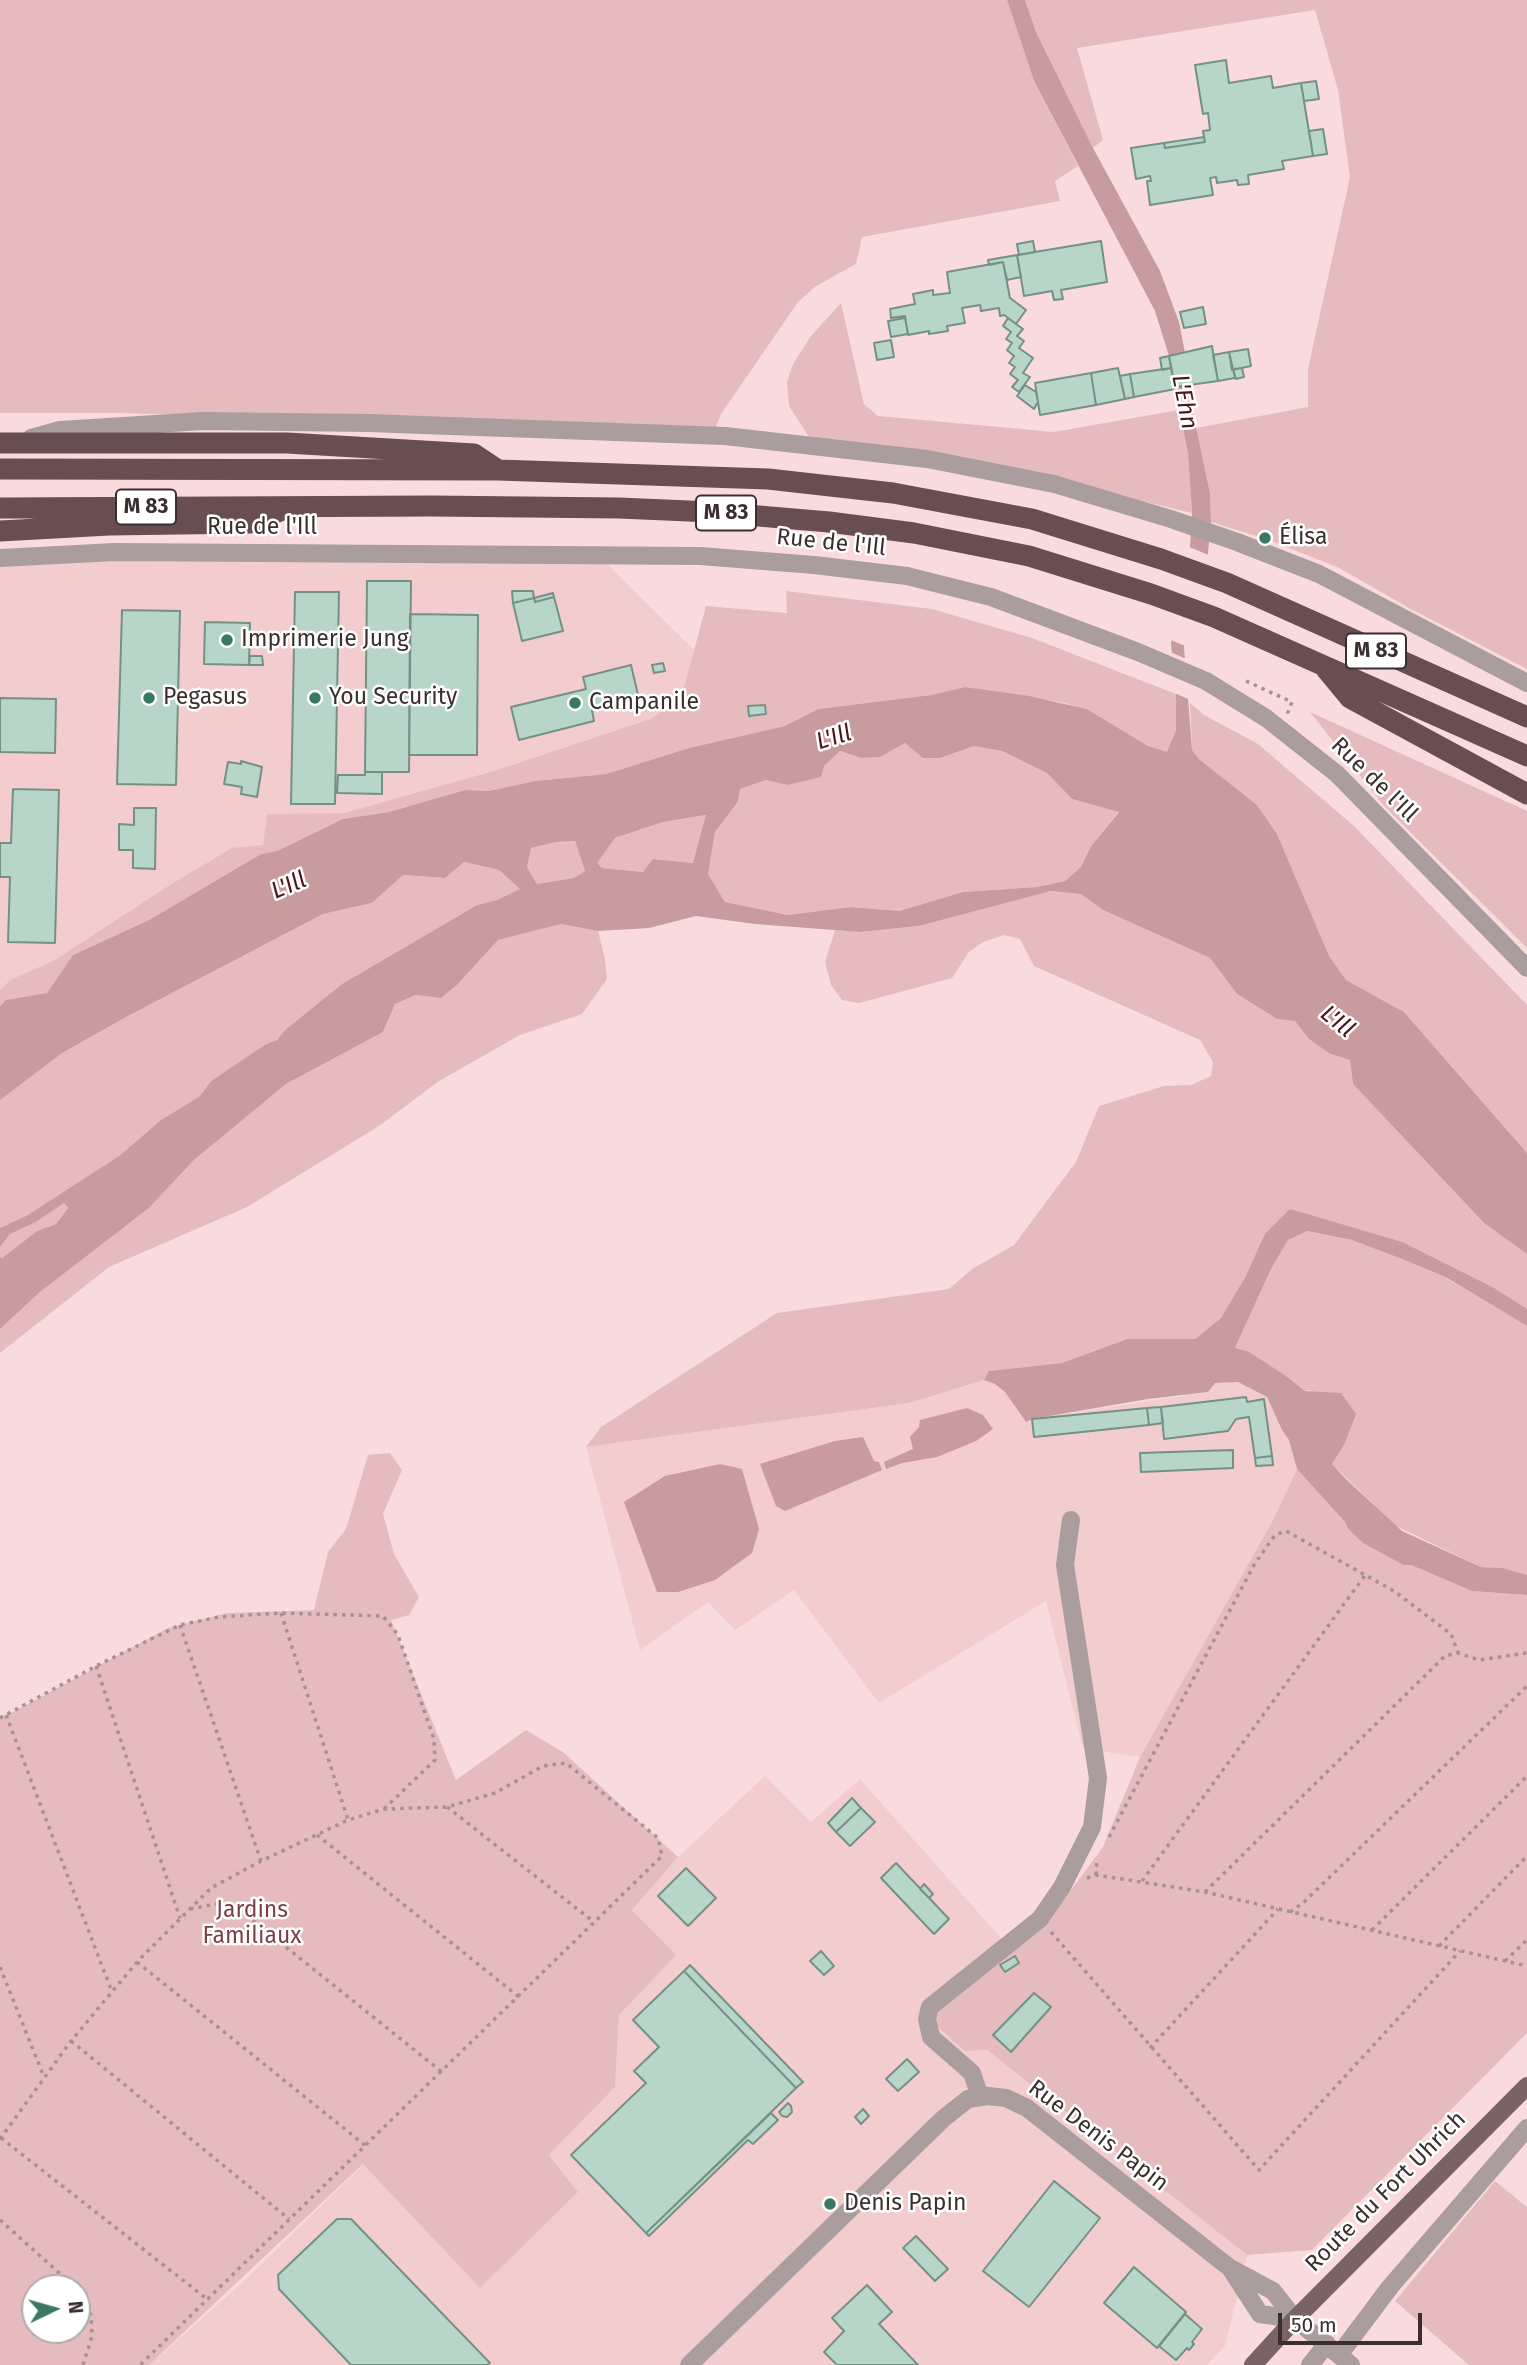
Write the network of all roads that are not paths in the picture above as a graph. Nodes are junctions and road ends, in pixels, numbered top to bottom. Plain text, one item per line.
1 (7, 443) edge
2 (0, 469) edge
3 (498, 470) junction
4 (292, 507) junction
5 (0, 508) edge
6 (0, 531) edge
7 (0, 558) edge
8 (1322, 664) junction
9 (1527, 683) edge
10 (1527, 717) edge
11 (1527, 756) edge
12 (1527, 794) edge
13 (1527, 968) edge
14 (1071, 1520) dead end
15 (1527, 2086) edge
16 (980, 2096) junction
17 (1527, 2128) edge
18 (1295, 2319) junction
19 (1339, 2355) edge
20 (689, 2365) edge
21 (1253, 2365) edge
22 (1310, 2365) edge

1 - 3 highway
1 - 9 street
2 - 3 highway, M 83
3 - 10 highway, M 83
4 - 5 highway, M 83
4 - 6 highway
4 - 8 highway, M 83
7 - 13 street, Rue de l'Ill
8 - 11 highway, M 83
8 - 12 highway
14 - 16 street
15 - 18 main road, Route du Fort Uhrich
16 - 18 street, Rue Denis Papin
16 - 20 street
17 - 19 street
18 - 19 street
18 - 21 main road, Route du Fort Uhrich
19 - 22 street

